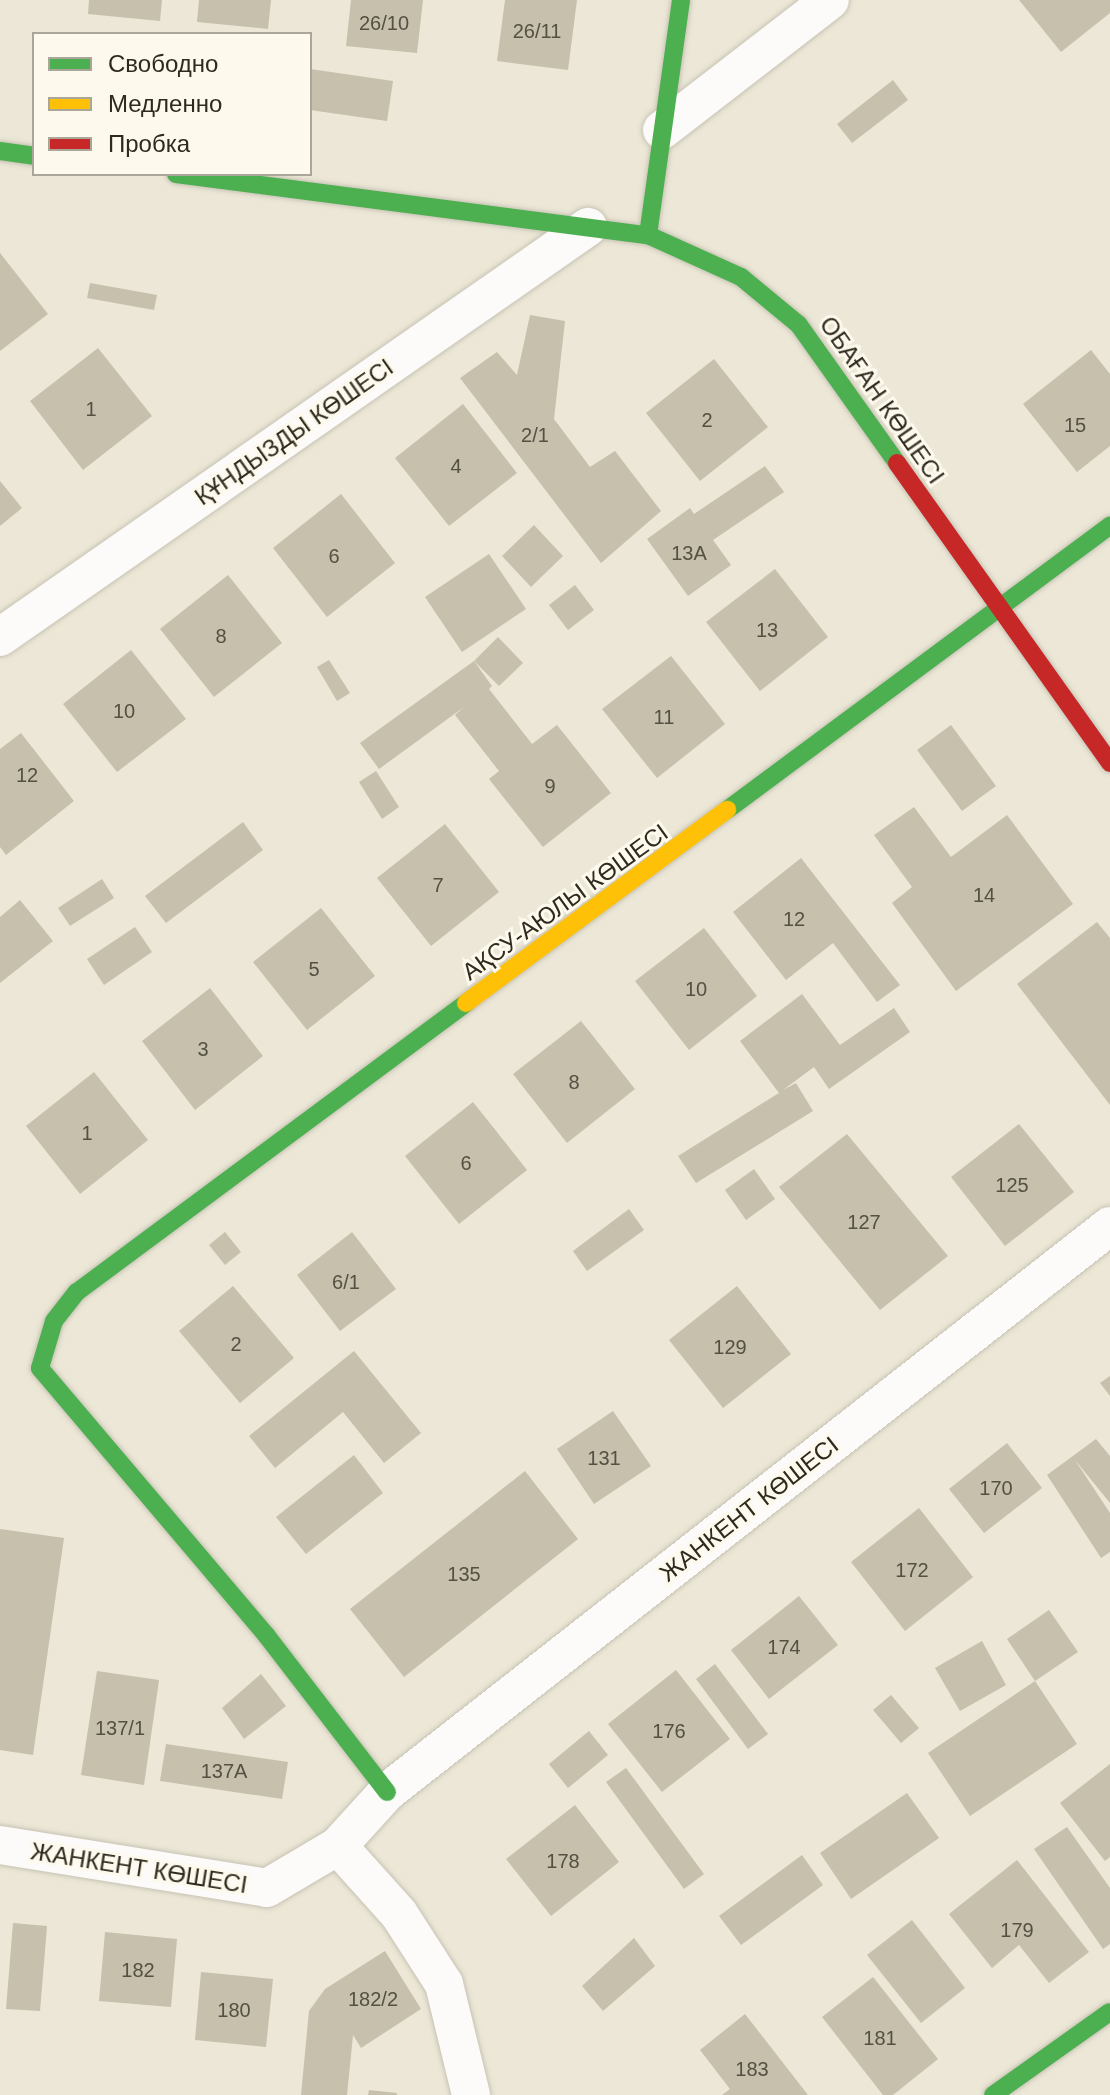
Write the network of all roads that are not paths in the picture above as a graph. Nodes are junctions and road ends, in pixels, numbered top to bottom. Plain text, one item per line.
1 (681, 0) edge
2 (830, 0) edge
3 (662, 130) junction
4 (0, 151) edge
5 (32, 156) edge
6 (192, 176) edge
7 (588, 227) junction
8 (648, 235) junction
9 (1110, 526) edge
10 (1001, 609) junction
11 (0, 637) edge
12 (1110, 763) edge
13 (1110, 1226) edge
14 (387, 1792) junction
15 (0, 1845) edge
16 (338, 1846) junction
17 (1110, 2012) edge
18 (471, 2095) edge
19 (993, 2095) edge

1 - 3 street
2 - 3 street
3 - 8 street
4 - 5 street
6 - 7 street, ОБАҒАН КӨШЕСІ
7 - 8 street, ОБАҒАН КӨШЕСІ
7 - 11 street, ҚҰНДЫЗДЫ КӨШЕСІ
8 - 10 street, ОБАҒАН КӨШЕСІ
9 - 10 street, АҚСУ-АЮЛЫ КӨШЕСІ
10 - 12 street, ОБАҒАН КӨШЕСІ
10 - 14 street, АҚСУ-АЮЛЫ КӨШЕСІ
13 - 14 street, ЖАНКЕНТ КӨШЕСІ
14 - 16 street, ЖАНКЕНТ КӨШЕСІ
15 - 16 street, ЖАНКЕНТ КӨШЕСІ
16 - 18 street
17 - 19 street

